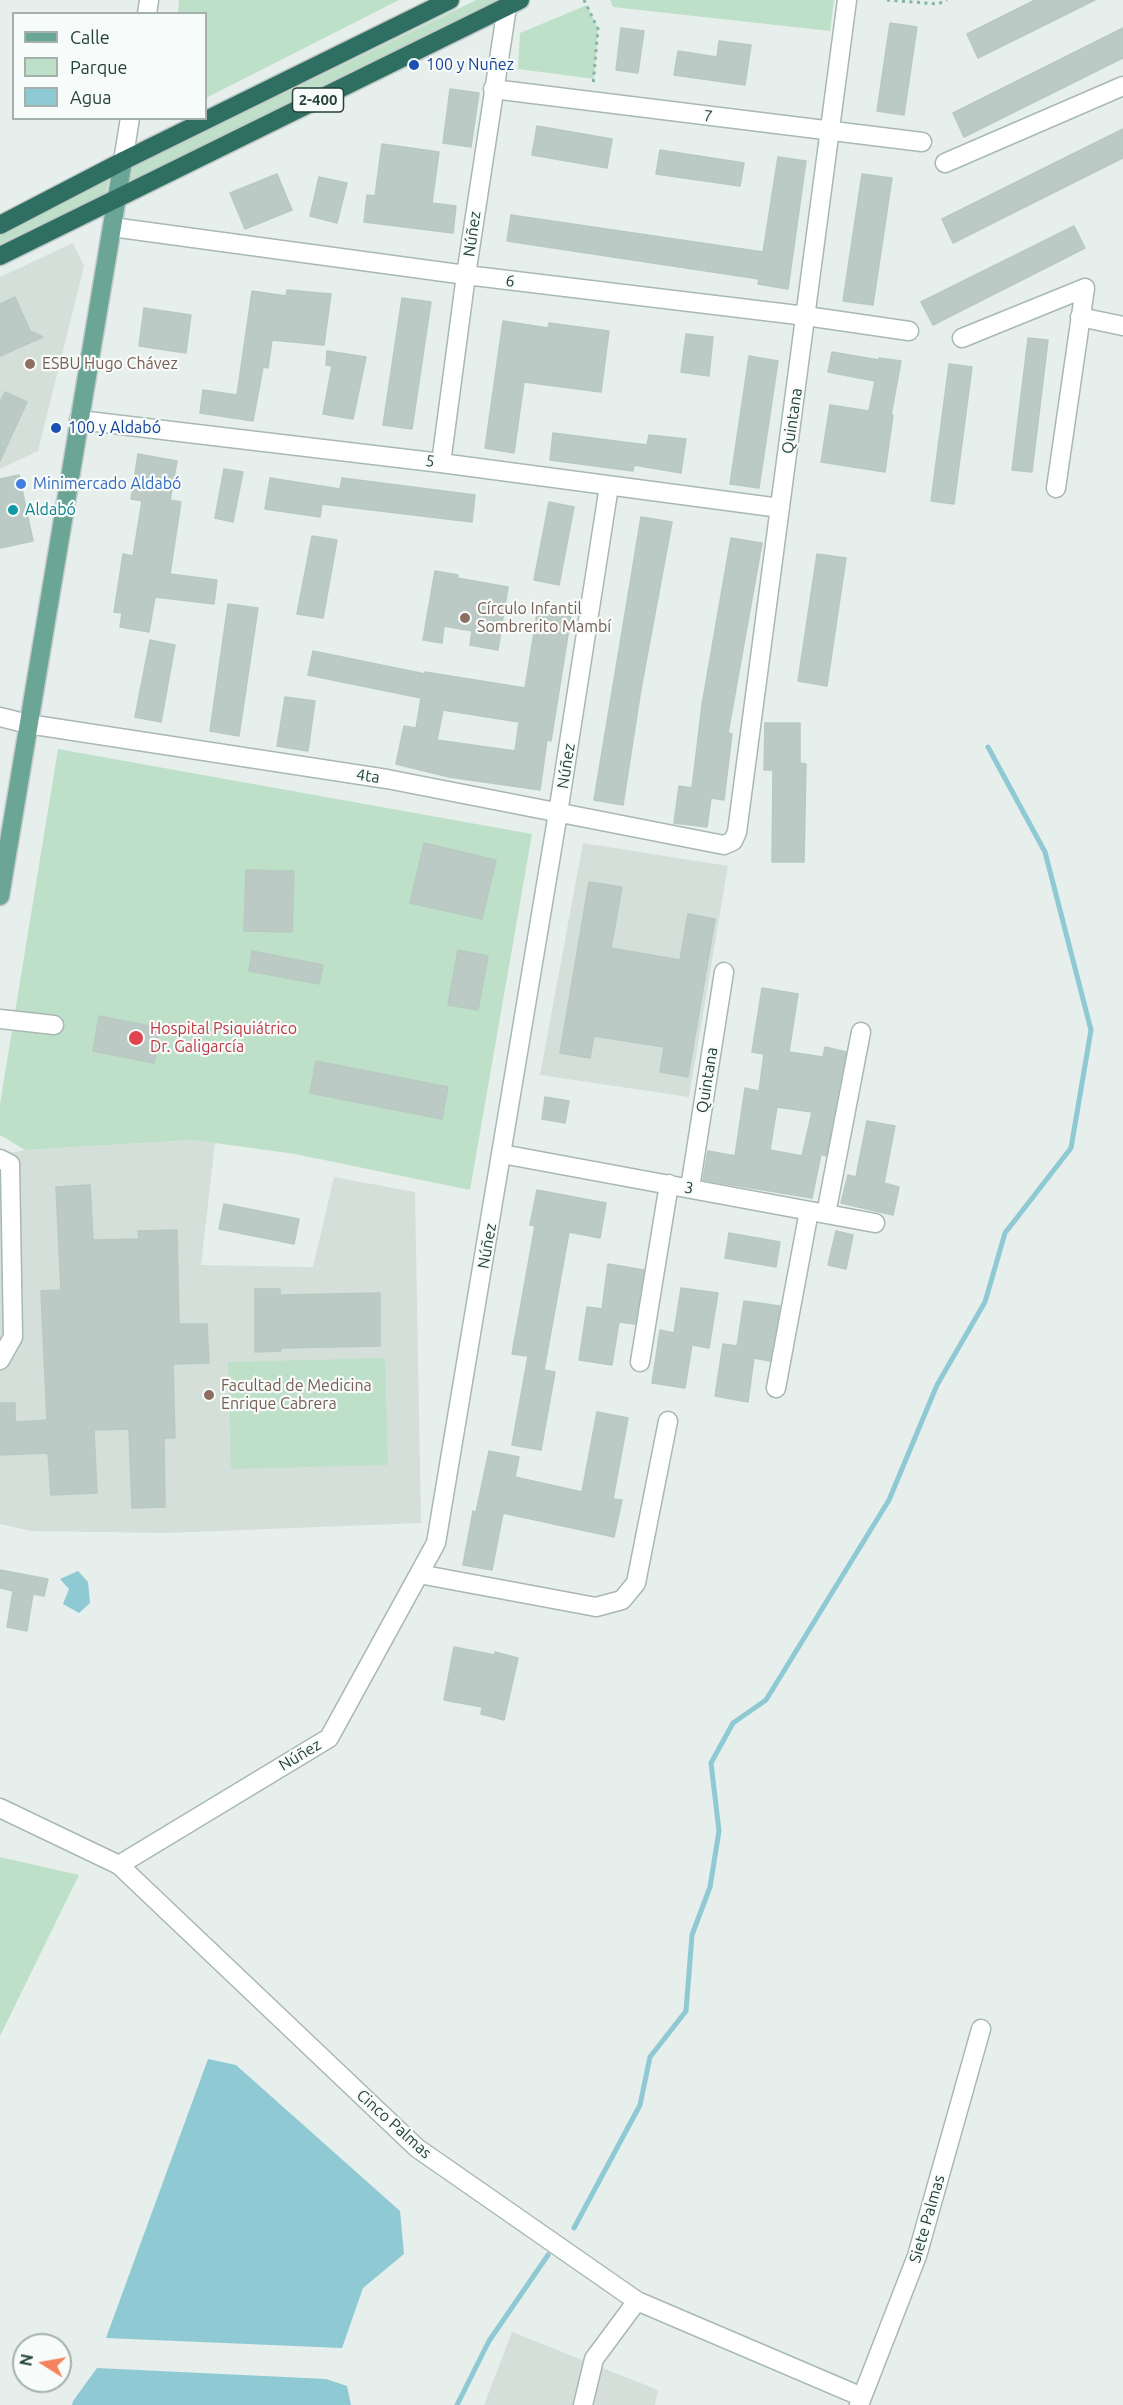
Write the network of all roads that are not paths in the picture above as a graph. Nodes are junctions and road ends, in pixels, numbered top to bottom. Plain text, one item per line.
1 (450, 0) edge
2 (848, 0) edge
3 (514, 3) edge
4 (1123, 86) edge
5 (493, 89) junction
6 (130, 120) edge
7 (206, 120) edge
8 (207, 120) edge
9 (830, 131) junction
10 (922, 142) dead end
11 (123, 161) junction
12 (945, 163) dead end
13 (116, 200) junction
14 (0, 225) edge
15 (112, 227) junction
16 (0, 256) edge
17 (466, 275) junction
18 (806, 316) junction
19 (1080, 317) junction
20 (1123, 326) edge
21 (909, 332) dead end
22 (962, 338) dead end
23 (79, 420) junction
24 (441, 463) junction
25 (609, 486) junction
26 (1056, 488) dead end
27 (780, 508) junction
28 (0, 717) edge
29 (28, 724) junction
30 (558, 813) junction
31 (733, 841) joint
32 (0, 896) edge
33 (724, 972) dead end
34 (0, 1019) edge
35 (54, 1025) dead end
36 (861, 1032) dead end
37 (502, 1154) junction
38 (0, 1159) edge
39 (669, 1184) junction
40 (690, 1188) junction
41 (818, 1212) junction
42 (875, 1223) dead end
43 (0, 1360) edge
44 (640, 1362) dead end
45 (776, 1388) dead end
46 (668, 1421) dead end
47 (419, 1575) junction
48 (0, 1808) edge
49 (119, 1865) junction
50 (981, 2029) dead end
51 (637, 2301) junction
52 (861, 2401) edge
53 (583, 2405) edge

1 - 8 highway, 2-400
2 - 9 street, Quintana
3 - 5 street, Núñez
3 - 13 highway, 2-400
4 - 12 street
5 - 9 street, 7
5 - 17 street, Núñez
6 - 11 street
7 - 11 highway, 2-400
9 - 10 street, 7
9 - 18 street, Quintana
11 - 13 main road
11 - 14 highway, 2-400
13 - 15 main road
13 - 16 highway, 2-400
15 - 17 street, 6
15 - 23 main road
17 - 18 street, 6
17 - 24 street, Núñez
18 - 21 street, 6
18 - 27 street, Quintana
19 - 20 street
19 - 22 street
19 - 26 street
23 - 24 street, 5
23 - 29 main road
24 - 25 street, 5
25 - 27 street, 5
25 - 30 street, Núñez
27 - 31 street, Quintana
28 - 29 street, 4ta
29 - 30 street, 4ta
29 - 32 main road
30 - 31 street, 4ta
30 - 37 street, Núñez
33 - 40 street, Quintana
34 - 35 street
36 - 41 street
37 - 39 street, 3
37 - 47 street, Núñez
38 - 43 street
39 - 40 street, 3
39 - 44 street
40 - 41 street, 3
41 - 42 street, 3
41 - 45 street
46 - 47 street
47 - 49 street, Núñez
48 - 49 street, Cinco Palmas
49 - 51 street, Cinco Palmas
50 - 52 street, Siete Palmas
51 - 52 street, Cinco Palmas
51 - 53 street

